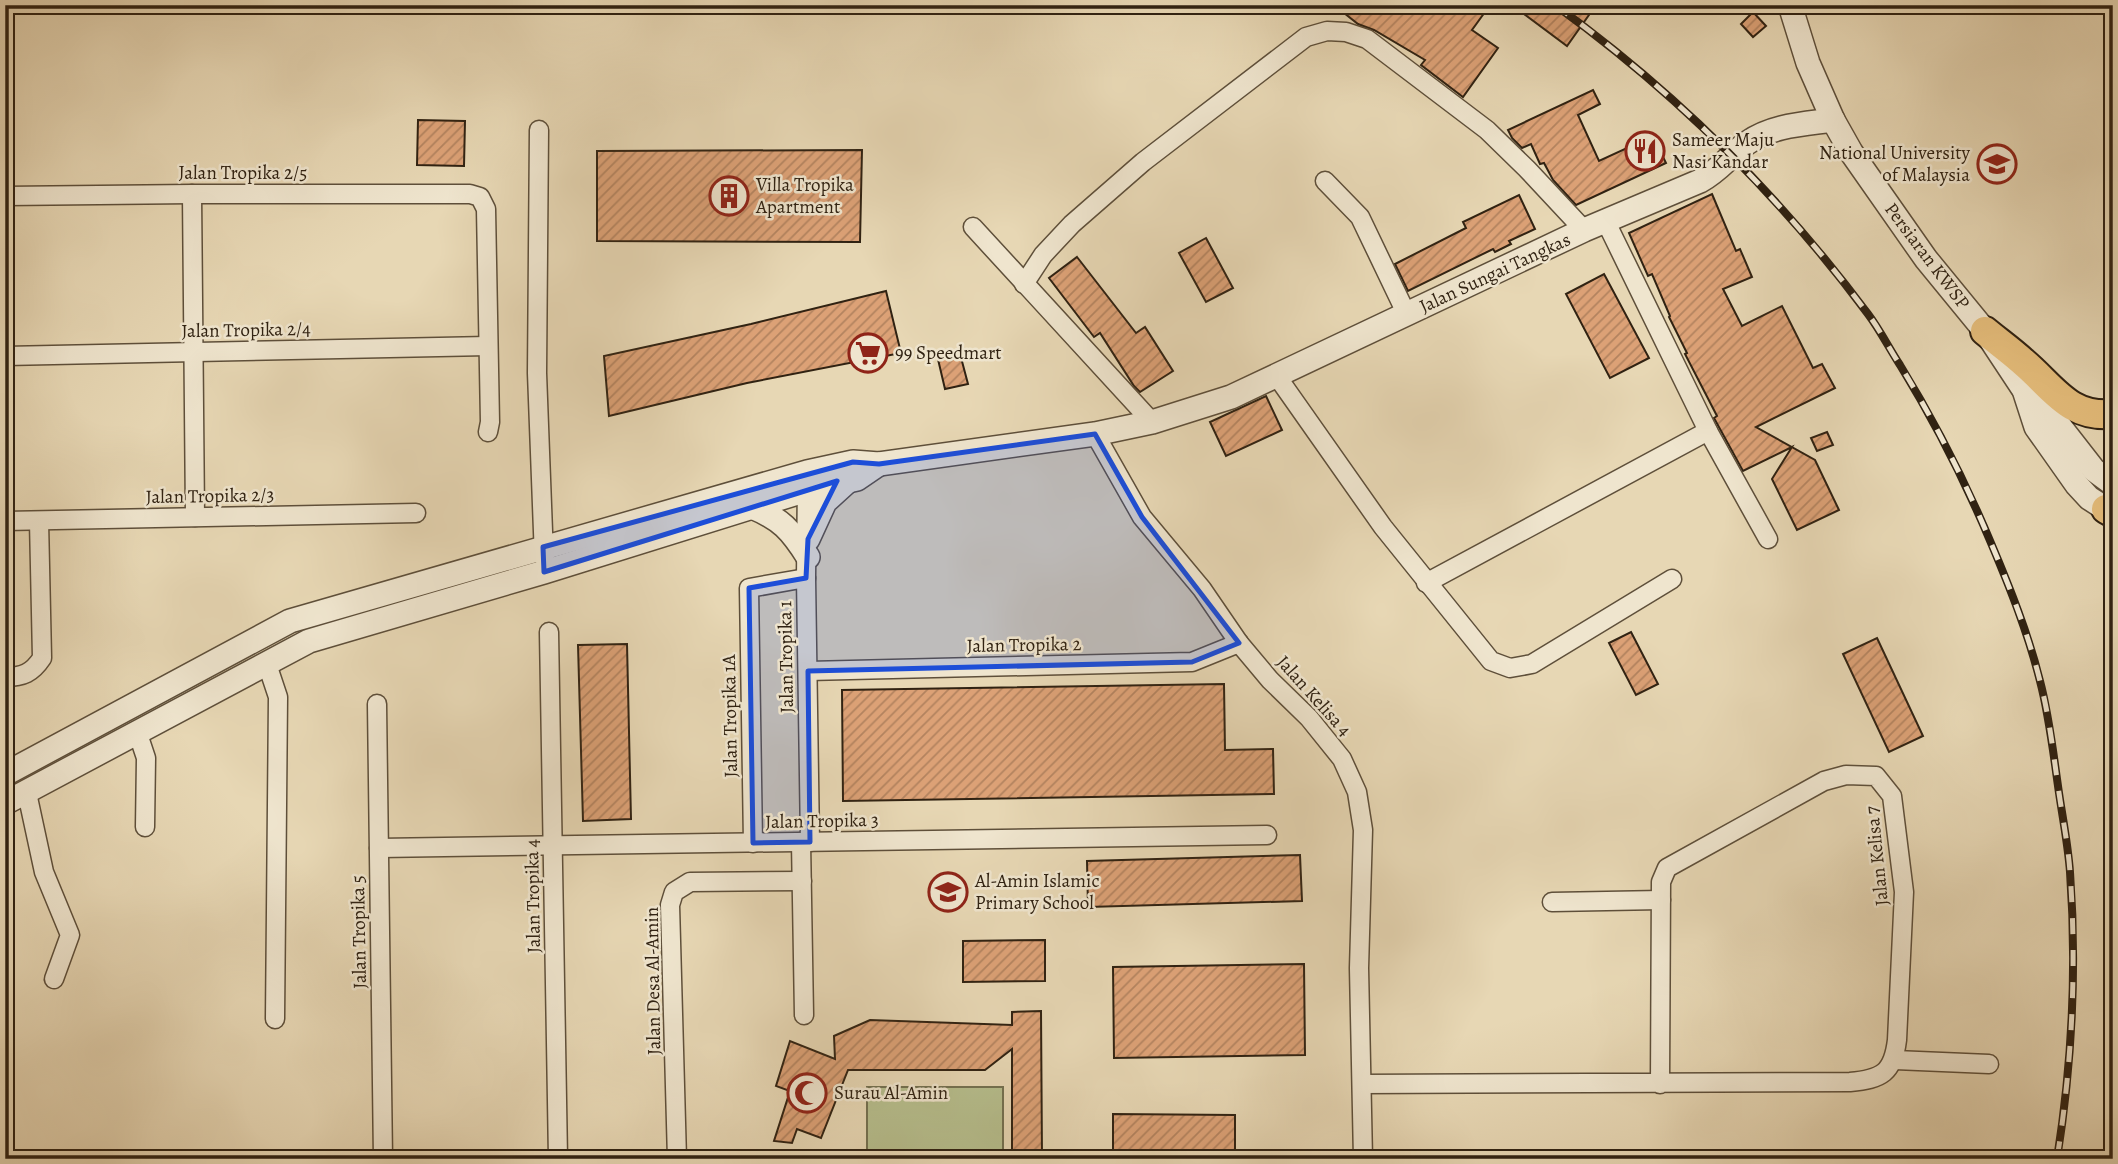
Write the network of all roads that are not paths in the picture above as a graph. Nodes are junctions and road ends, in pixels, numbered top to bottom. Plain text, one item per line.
1 (1790, 5) edge
2 (1833, 120) junction
3 (539, 130) dead end
4 (1325, 181) dead end
5 (192, 194) junction
6 (5, 197) edge
7 (1606, 222) junction
8 (973, 227) dead end
9 (1584, 230) junction
10 (1024, 284) junction
11 (1407, 315) junction
12 (1985, 331) junction
13 (488, 346) junction
14 (194, 352) junction
15 (5, 356) edge
16 (1276, 375) junction
17 (2112, 418) edge
18 (1144, 424) junction
19 (1708, 431) junction
20 (488, 432) dead end
21 (1095, 434) junction
22 (879, 464) junction
23 (807, 481) junction
24 (847, 482) junction
25 (2111, 504) edge
26 (752, 507) junction
27 (416, 513) dead end
28 (195, 517) junction
29 (39, 521) junction
30 (5, 522) edge
31 (1768, 539) dead end
32 (544, 547) junction
33 (807, 558) junction
34 (544, 572) junction
35 (1672, 579) dead end
36 (1426, 583) junction
37 (549, 632) dead end
38 (1239, 643) junction
39 (267, 664) junction
40 (808, 671) junction
41 (5, 677) edge
42 (376, 704) dead end
43 (119, 715) junction
44 (138, 734) junction
45 (5, 757) edge
46 (5, 774) edge
47 (27, 793) junction
48 (5, 803) edge
49 (145, 827) dead end
50 (1267, 835) dead end
51 (806, 842) junction
52 (753, 843) junction
53 (554, 846) junction
54 (379, 848) junction
55 (802, 881) junction
56 (1661, 900) junction
57 (1552, 902) dead end
58 (54, 979) dead end
59 (804, 1015) dead end
60 (275, 1019) dead end
61 (1895, 1060) junction
62 (1989, 1064) dead end
63 (1362, 1084) junction
64 (1660, 1084) junction
65 (677, 1158) edge
66 (383, 1159) edge
67 (558, 1159) edge
68 (1363, 1159) edge

1 - 2 street, Persiaran KWSP
2 - 7 street, Jalan Sungai Tangkas
2 - 12 street, Persiaran KWSP
3 - 32 street
4 - 11 street
5 - 6 street, Jalan Tropika 2/5
5 - 13 street, Jalan Tropika 2/5
5 - 14 street
7 - 9 street, Jalan Sungai Tangkas
7 - 19 street
8 - 10 street
9 - 10 street
9 - 11 street, Jalan Sungai Tangkas
10 - 18 street
11 - 16 street, Jalan Sungai Tangkas
12 - 17 main road
12 - 25 street, Persiaran KWSP
13 - 14 street, Jalan Tropika 2/4
13 - 20 street
14 - 15 street, Jalan Tropika 2/4
14 - 28 street
16 - 18 street, Jalan Sungai Tangkas
16 - 36 street
18 - 21 street, Jalan Sungai Tangkas
19 - 31 street
19 - 36 street
21 - 22 street, Jalan Sungai Tangkas
21 - 38 street, Jalan Kelisa 4
22 - 23 street
22 - 24 street
23 - 24 street
23 - 26 street
23 - 32 street
23 - 33 street, Jalan Tropika 1
24 - 33 street
26 - 33 street
26 - 34 street
27 - 28 street, Jalan Tropika 2/3
28 - 29 street, Jalan Tropika 2/3
29 - 30 street, Jalan Tropika 2/3
29 - 41 street
32 - 34 street
32 - 43 street
33 - 40 street, Jalan Tropika 1
33 - 52 street, Jalan Tropika 1A
34 - 39 street
35 - 36 street
37 - 53 street, Jalan Tropika 4
38 - 40 street, Jalan Tropika 2
38 - 63 street, Jalan Kelisa 4
39 - 44 street
39 - 60 street
40 - 51 street, Jalan Tropika 1
42 - 54 street, Jalan Tropika 5
43 - 45 street
43 - 46 street
44 - 47 street
44 - 49 street
47 - 48 street
47 - 58 street
50 - 51 street, Jalan Tropika 3
51 - 52 street, Jalan Tropika 3
51 - 55 street, Jalan Tropika 1
52 - 53 street, Jalan Tropika 3
53 - 54 street, Jalan Tropika 3
53 - 67 street, Jalan Tropika 4
54 - 66 street, Jalan Tropika 5
55 - 59 street, Jalan Tropika 1
55 - 65 street, Jalan Desa Al-Amin
56 - 57 street
56 - 61 street, Jalan Kelisa 7
56 - 64 street, Jalan Kelisa 7
61 - 62 street
61 - 64 street
63 - 64 street
63 - 68 street, Jalan Kelisa 4

